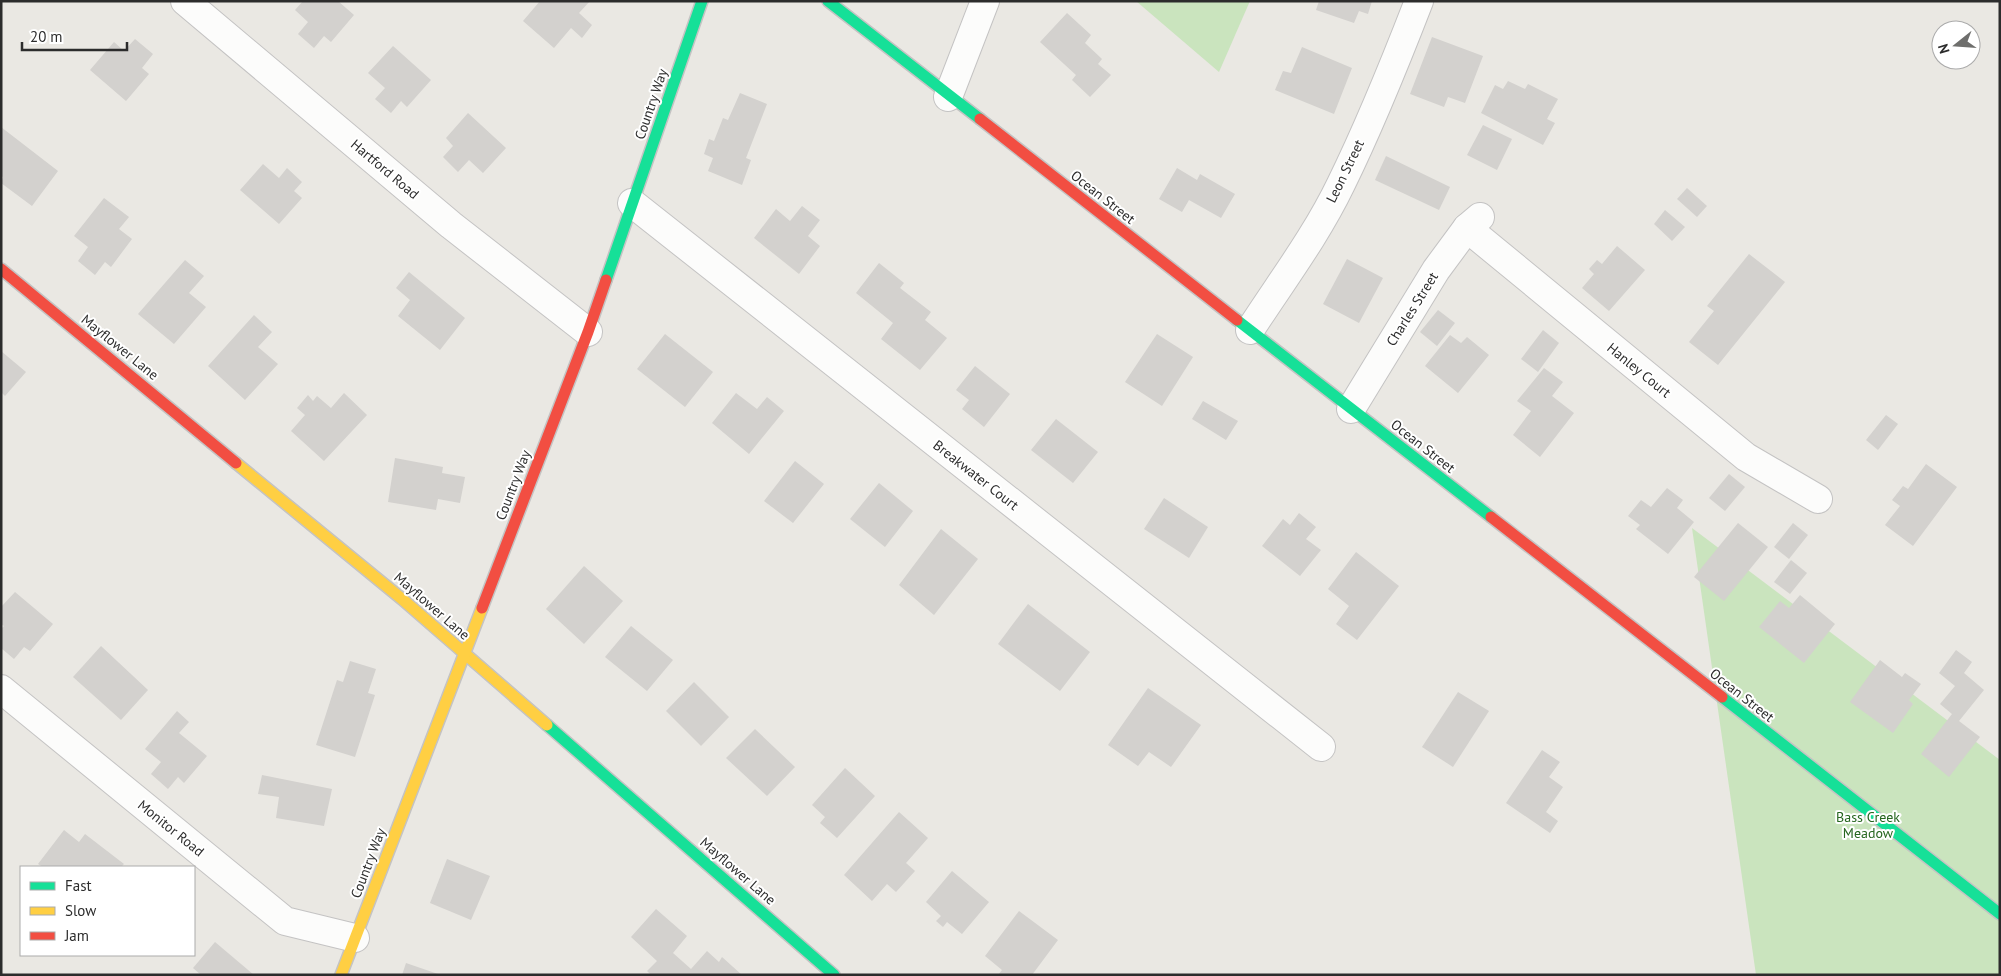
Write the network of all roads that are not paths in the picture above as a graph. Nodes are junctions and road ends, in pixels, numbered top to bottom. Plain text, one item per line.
1 (185, 1) edge
2 (702, 1) edge
3 (828, 1) edge
4 (985, 1) edge
5 (1419, 1) edge
6 (208, 12) edge
7 (948, 97) junction
8 (632, 203) junction
9 (1474, 222) joint
10 (1, 270) edge
11 (1250, 330) junction
12 (588, 332) junction
13 (1351, 409) junction
14 (1818, 499) dead end
15 (465, 654) junction
16 (1, 689) edge
17 (1321, 747) dead end
18 (2000, 914) edge
19 (355, 938) junction
20 (341, 975) edge
21 (834, 975) edge

1 - 6 street, Hartford Road
2 - 8 street, Country Way
3 - 7 street, Ocean Street
4 - 7 street
5 - 11 street, Leon Street
6 - 12 street, Hartford Road
7 - 11 street, Ocean Street
8 - 12 street, Country Way
8 - 17 street, Breakwater Court
9 - 13 street, Charles Street
9 - 14 street, Hanley Court
10 - 15 street, Mayflower Lane
11 - 13 street, Ocean Street
12 - 15 street, Country Way
13 - 18 street, Ocean Street
15 - 19 street, Country Way
15 - 21 street, Mayflower Lane
16 - 19 street, Monitor Road
19 - 20 street, Country Way

